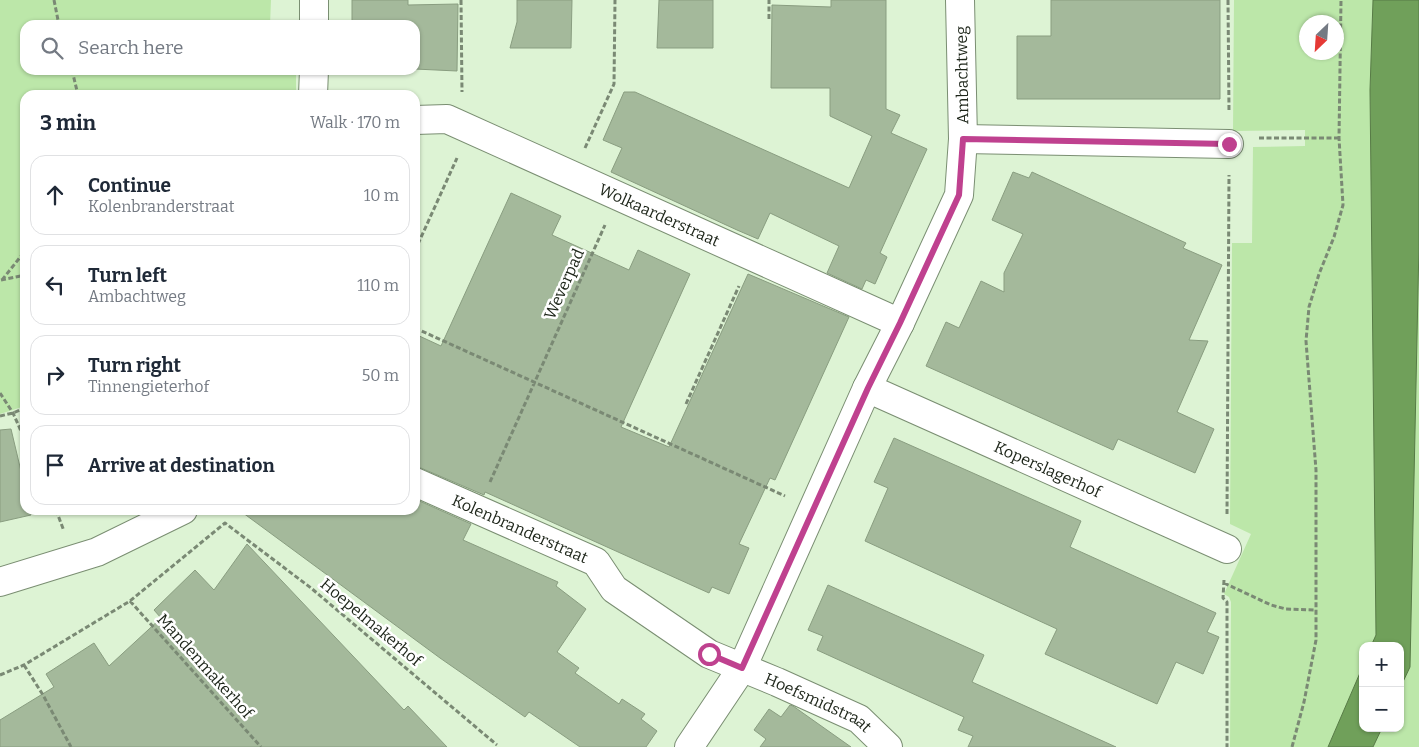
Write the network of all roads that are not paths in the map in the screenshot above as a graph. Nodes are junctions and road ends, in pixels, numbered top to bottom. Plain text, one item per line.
1 (314, 0) edge
2 (960, 0) edge
3 (314, 20) edge
4 (314, 75) edge
5 (313, 90) edge
6 (420, 120) edge
7 (963, 139) junction
8 (1229, 144) road end
9 (900, 323) junction
10 (868, 388) junction
11 (420, 484) edge
12 (173, 515) edge
13 (1227, 548) road end
14 (0, 582) edge
15 (742, 668) junction
16 (690, 747) edge
17 (888, 747) edge

1 - 3 street
2 - 7 street, Ambachtweg
4 - 5 street
6 - 9 street, Wolkaarderstraat
7 - 8 street
7 - 9 street, Ambachtweg
9 - 10 street, Ambachtweg
10 - 13 street, Koperslagerhof
10 - 15 street, Ambachtweg
11 - 15 street, Kolenbranderstraat
12 - 14 street
15 - 16 street, Ambachtweg
15 - 17 street, Hoefsmidstraat

